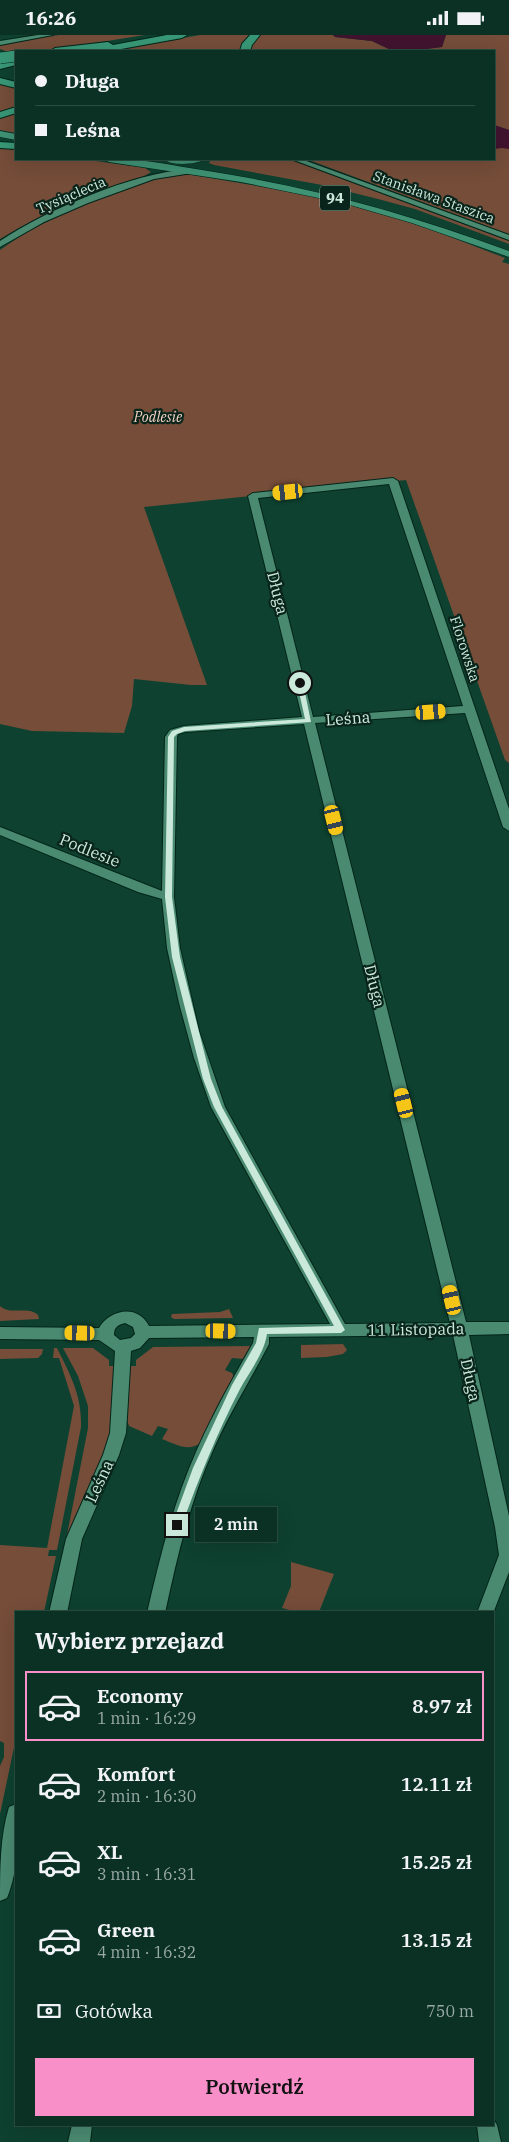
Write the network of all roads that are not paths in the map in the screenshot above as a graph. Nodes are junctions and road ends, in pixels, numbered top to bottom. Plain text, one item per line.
1 (50, 35) edge
2 (160, 35) edge
3 (182, 35) edge
4 (255, 35) edge
5 (0, 43) edge
6 (96, 49) edge
7 (76, 50) edge
8 (245, 50) edge
9 (0, 52) edge
10 (15, 57) edge
11 (15, 57) edge
12 (0, 58) edge
13 (15, 63) edge
14 (0, 66) edge
15 (15, 67) edge
16 (0, 70) edge
17 (0, 81) edge
18 (15, 85) edge
19 (15, 110) edge
20 (0, 115) edge
21 (0, 134) edge
22 (15, 137) edge
23 (0, 140) edge
24 (0, 145) edge
25 (15, 145) edge
26 (15, 145) edge
27 (127, 160) edge
28 (194, 160) edge
29 (205, 160) edge
30 (298, 160) edge
31 (145, 161) edge
32 (164, 161) junction
33 (220, 170) junction
34 (189, 171) junction
35 (154, 176) junction
36 (509, 238) edge
37 (0, 245) edge
38 (509, 246) edge
39 (509, 254) edge
40 (393, 481) joint
41 (469, 709) junction
42 (309, 720) junction
43 (509, 827) edge
44 (0, 831) edge
45 (168, 897) junction
46 (509, 1328) edge
47 (459, 1329) junction
48 (341, 1330) junction
49 (262, 1331) junction
50 (143, 1332) junction
51 (0, 1333) edge
52 (105, 1334) junction
53 (123, 1347) junction
54 (506, 1566) edge
55 (58, 1611) edge
56 (156, 1611) edge
57 (485, 1611) edge
58 (15, 1818) edge
59 (0, 1891) edge
60 (82, 2126) edge
61 (487, 2126) edge
62 (79, 2142) edge
63 (490, 2142) edge

1 - 5 street
2 - 6 highway
3 - 6 highway
4 - 8 highway
6 - 7 highway
9 - 10 street
11 - 12 highway, bridge
13 - 14 highway
15 - 16 highway
17 - 18 highway
19 - 20 highway
21 - 22 main road
23 - 25 main road
24 - 26 highway
27 - 31 main road, 94
28 - 32 main road
29 - 33 main road
30 - 36 street, Stanisława Staszica
31 - 32 main road, 94
31 - 34 main road, 94
31 - 35 street
32 - 33 main road, 94
33 - 38 main road, 94
34 - 35 street, Tysiąclecia
34 - 39 main road, 94
35 - 37 street, Tysiąclecia
40 - 41 street, Florowska
40 - 42 street, Długa
41 - 42 street, Leśna
41 - 43 street, Florowska
42 - 45 street, Leśna
42 - 47 street, Długa
44 - 45 street, Podlesie
45 - 48 street, Leśna
46 - 47 street, 11 Listopada
47 - 48 street, 11 Listopada
47 - 54 street, Długa
48 - 49 street, 11 Listopada
49 - 50 street, 11 Listopada
49 - 56 street
50 - 52 street
50 - 53 street
51 - 52 street
52 - 53 street
53 - 55 street, Leśna
54 - 57 street, Długa
58 - 59 street
60 - 62 street
61 - 63 street

